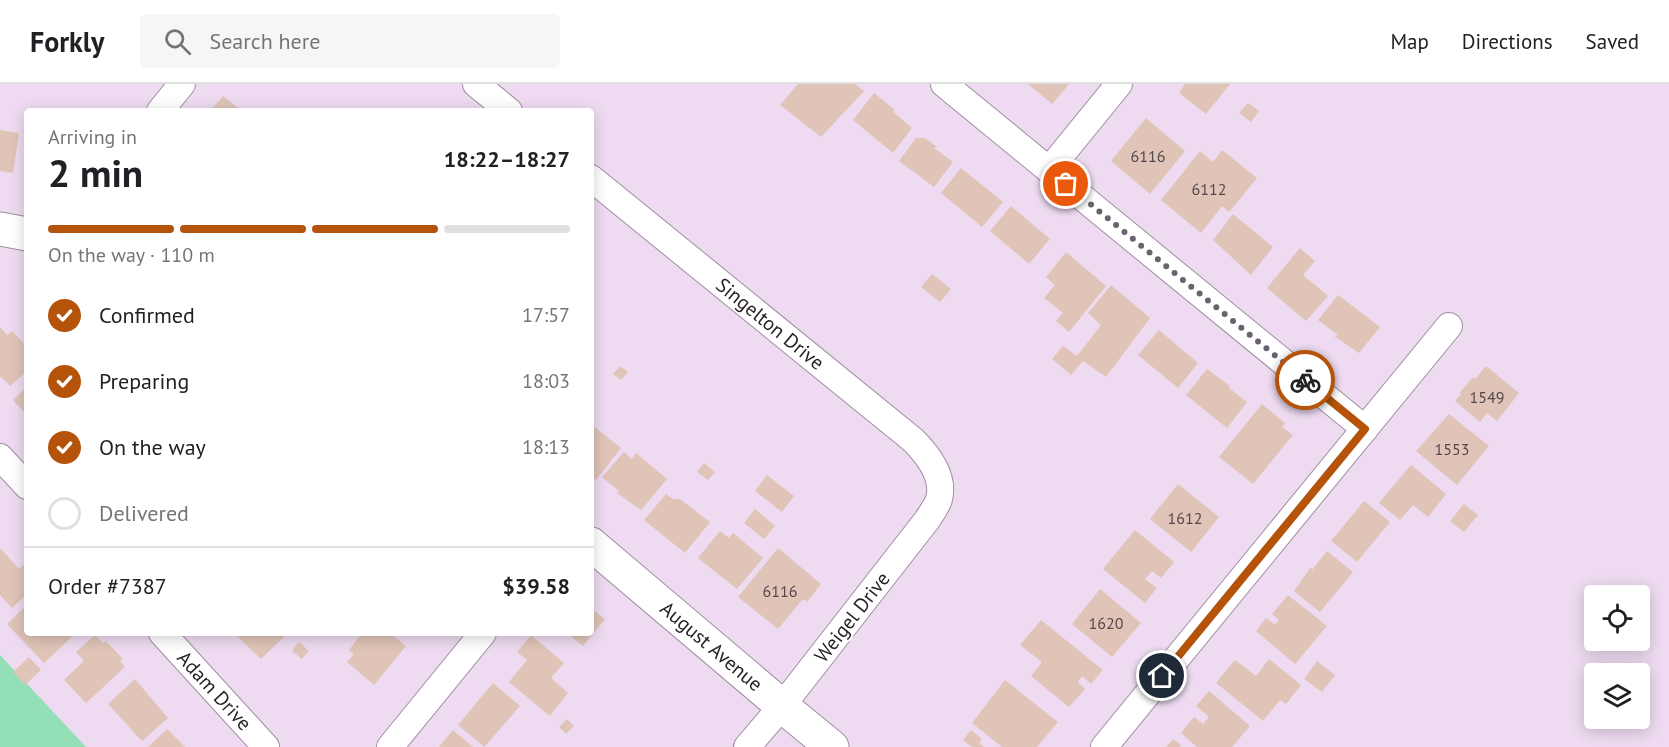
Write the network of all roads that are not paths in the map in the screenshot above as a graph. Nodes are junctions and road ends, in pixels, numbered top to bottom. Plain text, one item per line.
1 (182, 84) edge
2 (476, 84) edge
3 (944, 84) edge
4 (1119, 84) edge
5 (162, 108) edge
6 (505, 108) edge
7 (1049, 170) junction
8 (594, 180) edge
9 (0, 229) edge
10 (24, 233) edge
11 (1449, 326) dead end
12 (1365, 429) junction
13 (939, 479) joint
14 (594, 547) edge
15 (165, 636) edge
16 (481, 636) edge
17 (782, 706) junction
18 (266, 747) edge
19 (390, 747) edge
20 (747, 747) edge
21 (832, 747) edge
22 (1104, 747) edge

1 - 5 street
2 - 6 street
3 - 7 street
4 - 7 street
7 - 12 street
8 - 13 street, Singelton Drive
9 - 10 street
11 - 12 street
12 - 22 street
13 - 17 street, Weigel Drive
14 - 17 street, August Avenue
15 - 18 street, Adam Drive
16 - 19 street
17 - 20 street, Weigel Drive
17 - 21 street, August Avenue

